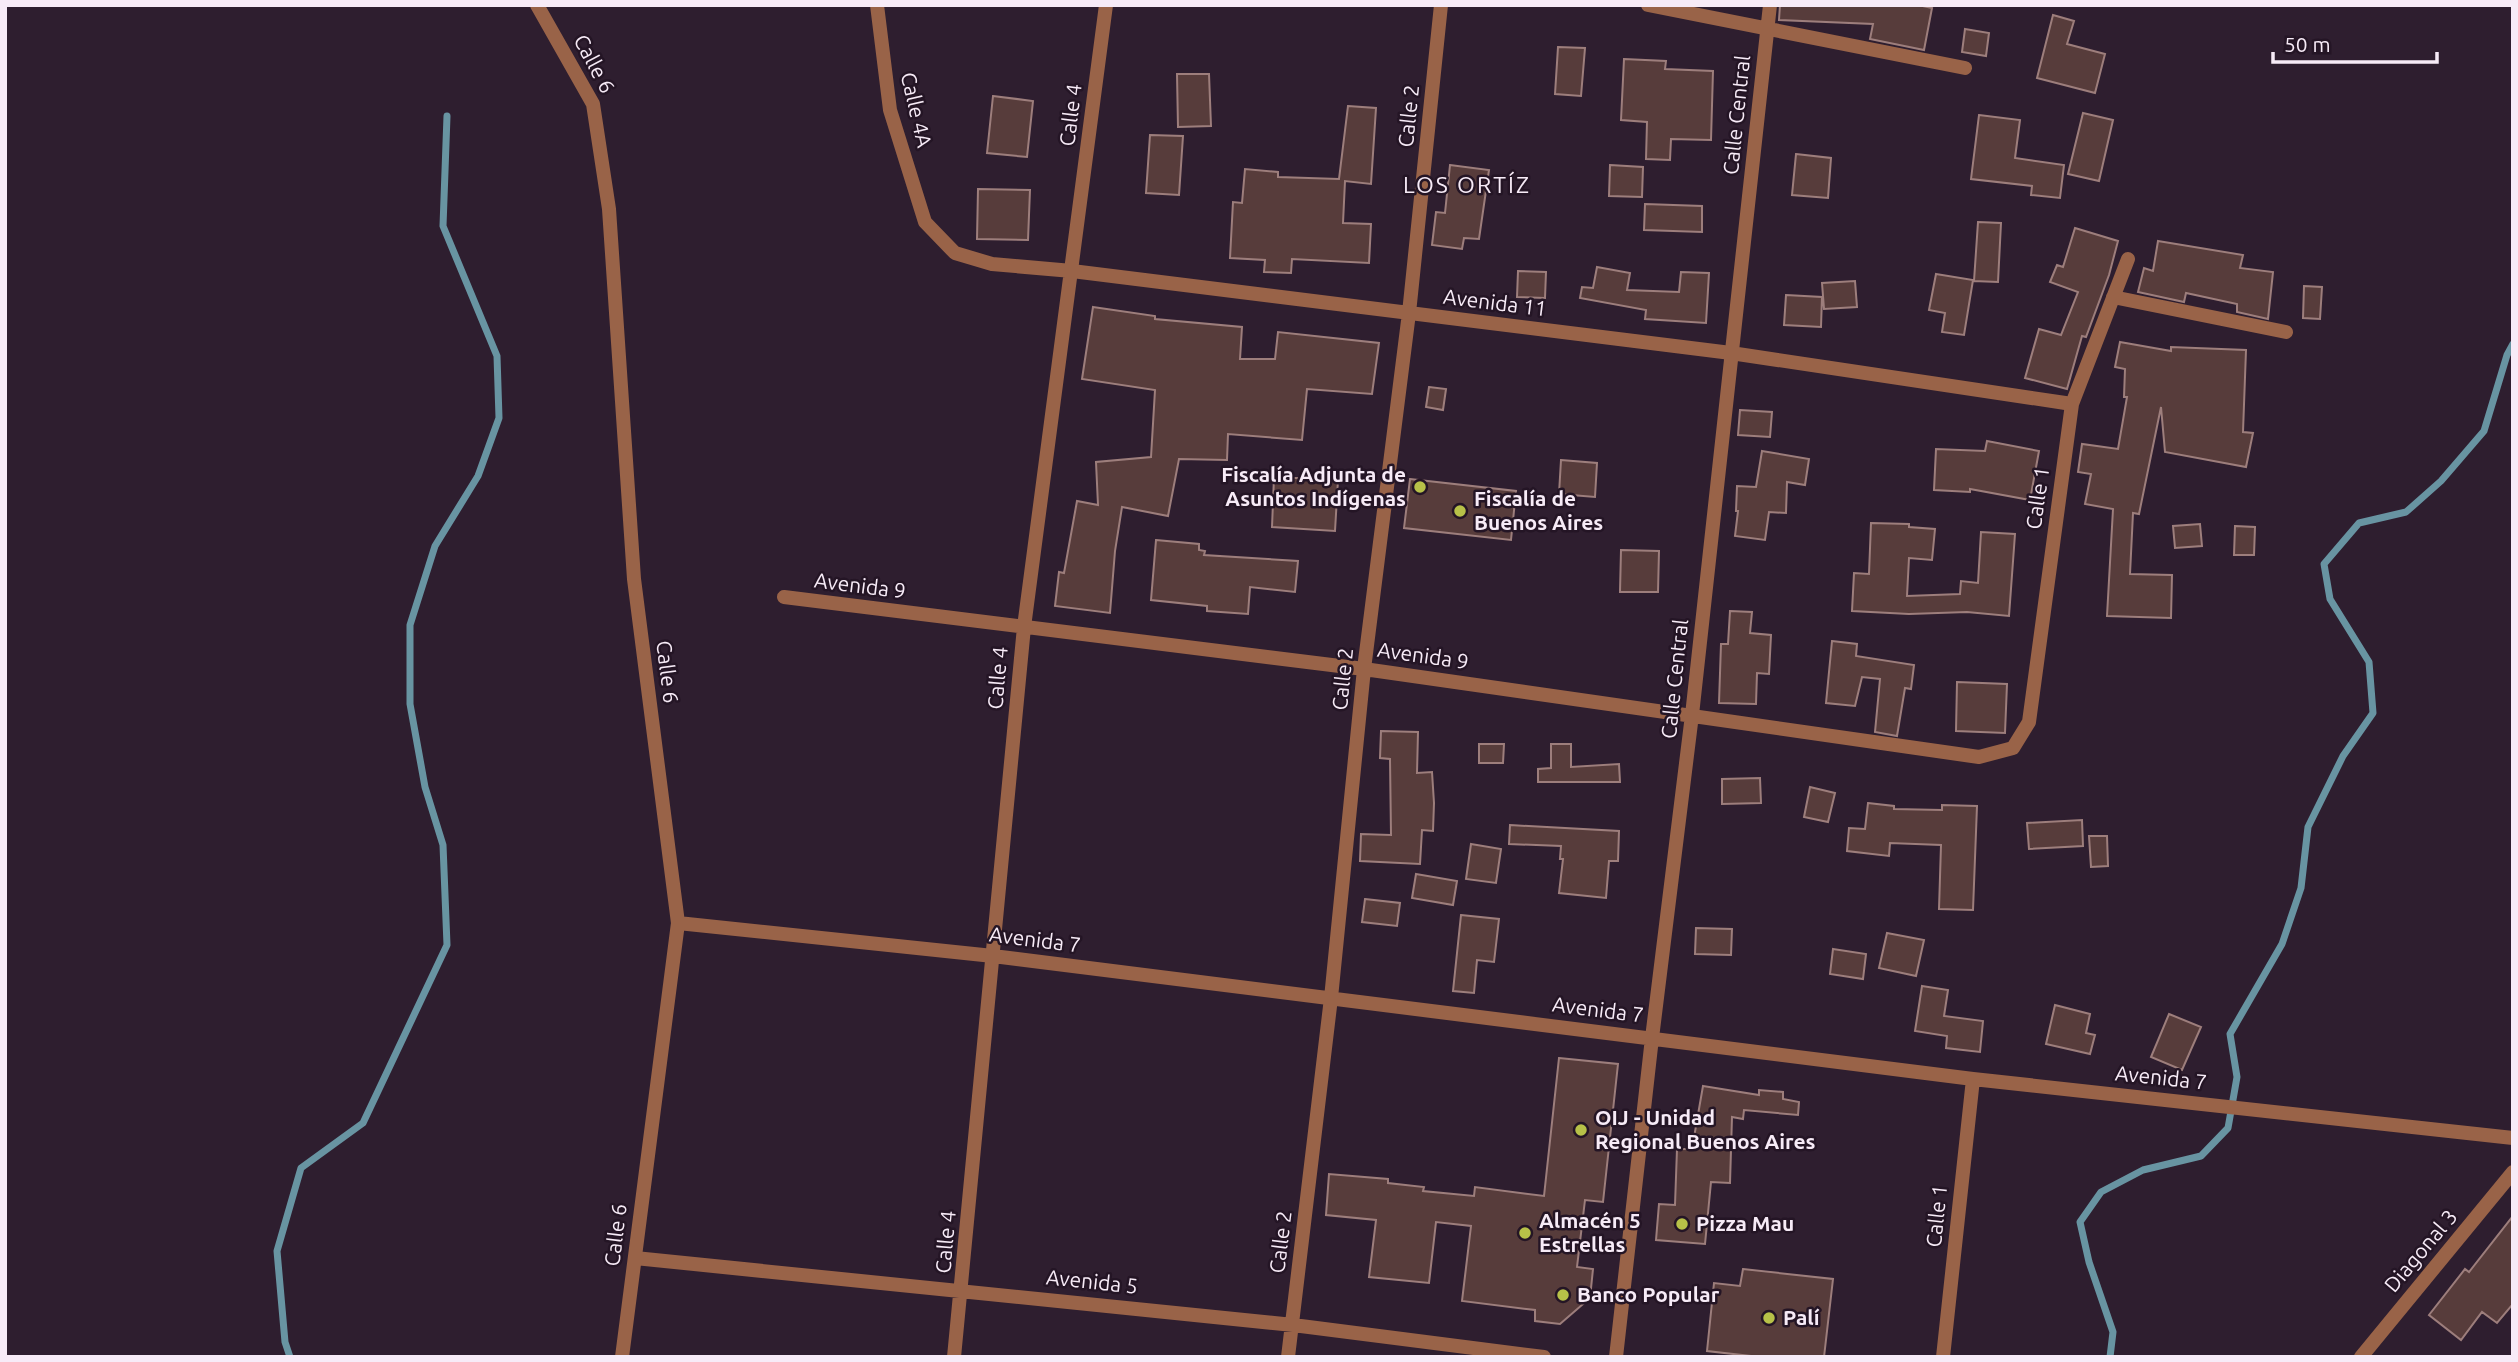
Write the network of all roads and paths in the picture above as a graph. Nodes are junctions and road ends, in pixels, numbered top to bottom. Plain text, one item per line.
1 (537, 5) edge
2 (877, 5) edge
3 (1106, 5) edge
4 (1441, 5) edge
5 (1648, 5) edge
6 (1770, 5) edge
7 (1768, 28) junction
8 (1965, 68) dead end
9 (925, 222) joint
10 (2128, 259) dead end
11 (1072, 271) junction
12 (2113, 297) junction
13 (1409, 313) junction
14 (2286, 332) dead end
15 (1731, 353) junction
16 (2072, 404) junction
17 (784, 597) dead end
18 (1024, 627) junction
19 (1364, 669) junction
20 (1692, 715) junction
21 (2013, 748) joint
22 (678, 923) junction
23 (993, 956) junction
24 (1331, 998) junction
25 (1652, 1038) junction
26 (1973, 1079) junction
27 (2513, 1138) edge
28 (2513, 1172) edge
29 (635, 1258) junction
30 (962, 1290) junction
31 (1293, 1325) junction
32 (622, 1357) edge
33 (954, 1357) edge
34 (1288, 1357) edge
35 (1544, 1357) edge
36 (1616, 1357) edge
37 (1943, 1357) edge
38 (2361, 1357) edge

1 - 22 street, Calle 6
2 - 9 street, Calle 4A
3 - 11 street, Calle 4
4 - 13 street, Calle 2
5 - 7 street
6 - 7 street, Calle Central
7 - 8 street
7 - 15 street, Calle Central
9 - 11 street, Avenida 11
10 - 12 street, Calle 1
11 - 13 street, Avenida 11
11 - 18 street, Calle 4
12 - 14 street
12 - 16 street, Calle 1
13 - 15 street, Avenida 11
13 - 19 street, Calle 2
15 - 16 street, Avenida 11
15 - 20 street, Calle Central
16 - 21 street, Calle 1
17 - 18 street, Avenida 9
18 - 19 street, Avenida 9
18 - 23 street, Calle 4
19 - 20 street, Avenida 9
19 - 24 street, Calle 2
20 - 21 street, Avenida 9
20 - 25 street, Calle Central
22 - 23 street, Avenida 7
22 - 29 street, Calle 6
23 - 24 street, Avenida 7
23 - 30 street, Calle 4
24 - 25 street, Avenida 7
24 - 31 street, Calle 2
25 - 26 street, Avenida 7
25 - 36 street, Calle Central
26 - 27 street, Avenida 7
26 - 37 street, Calle 1
28 - 38 street, Diagonal 3
29 - 30 street, Avenida 5
29 - 32 street, Calle 6
30 - 31 street, Avenida 5
30 - 33 street, Calle 4
31 - 34 street, Calle 2
31 - 35 street, Avenida 5

